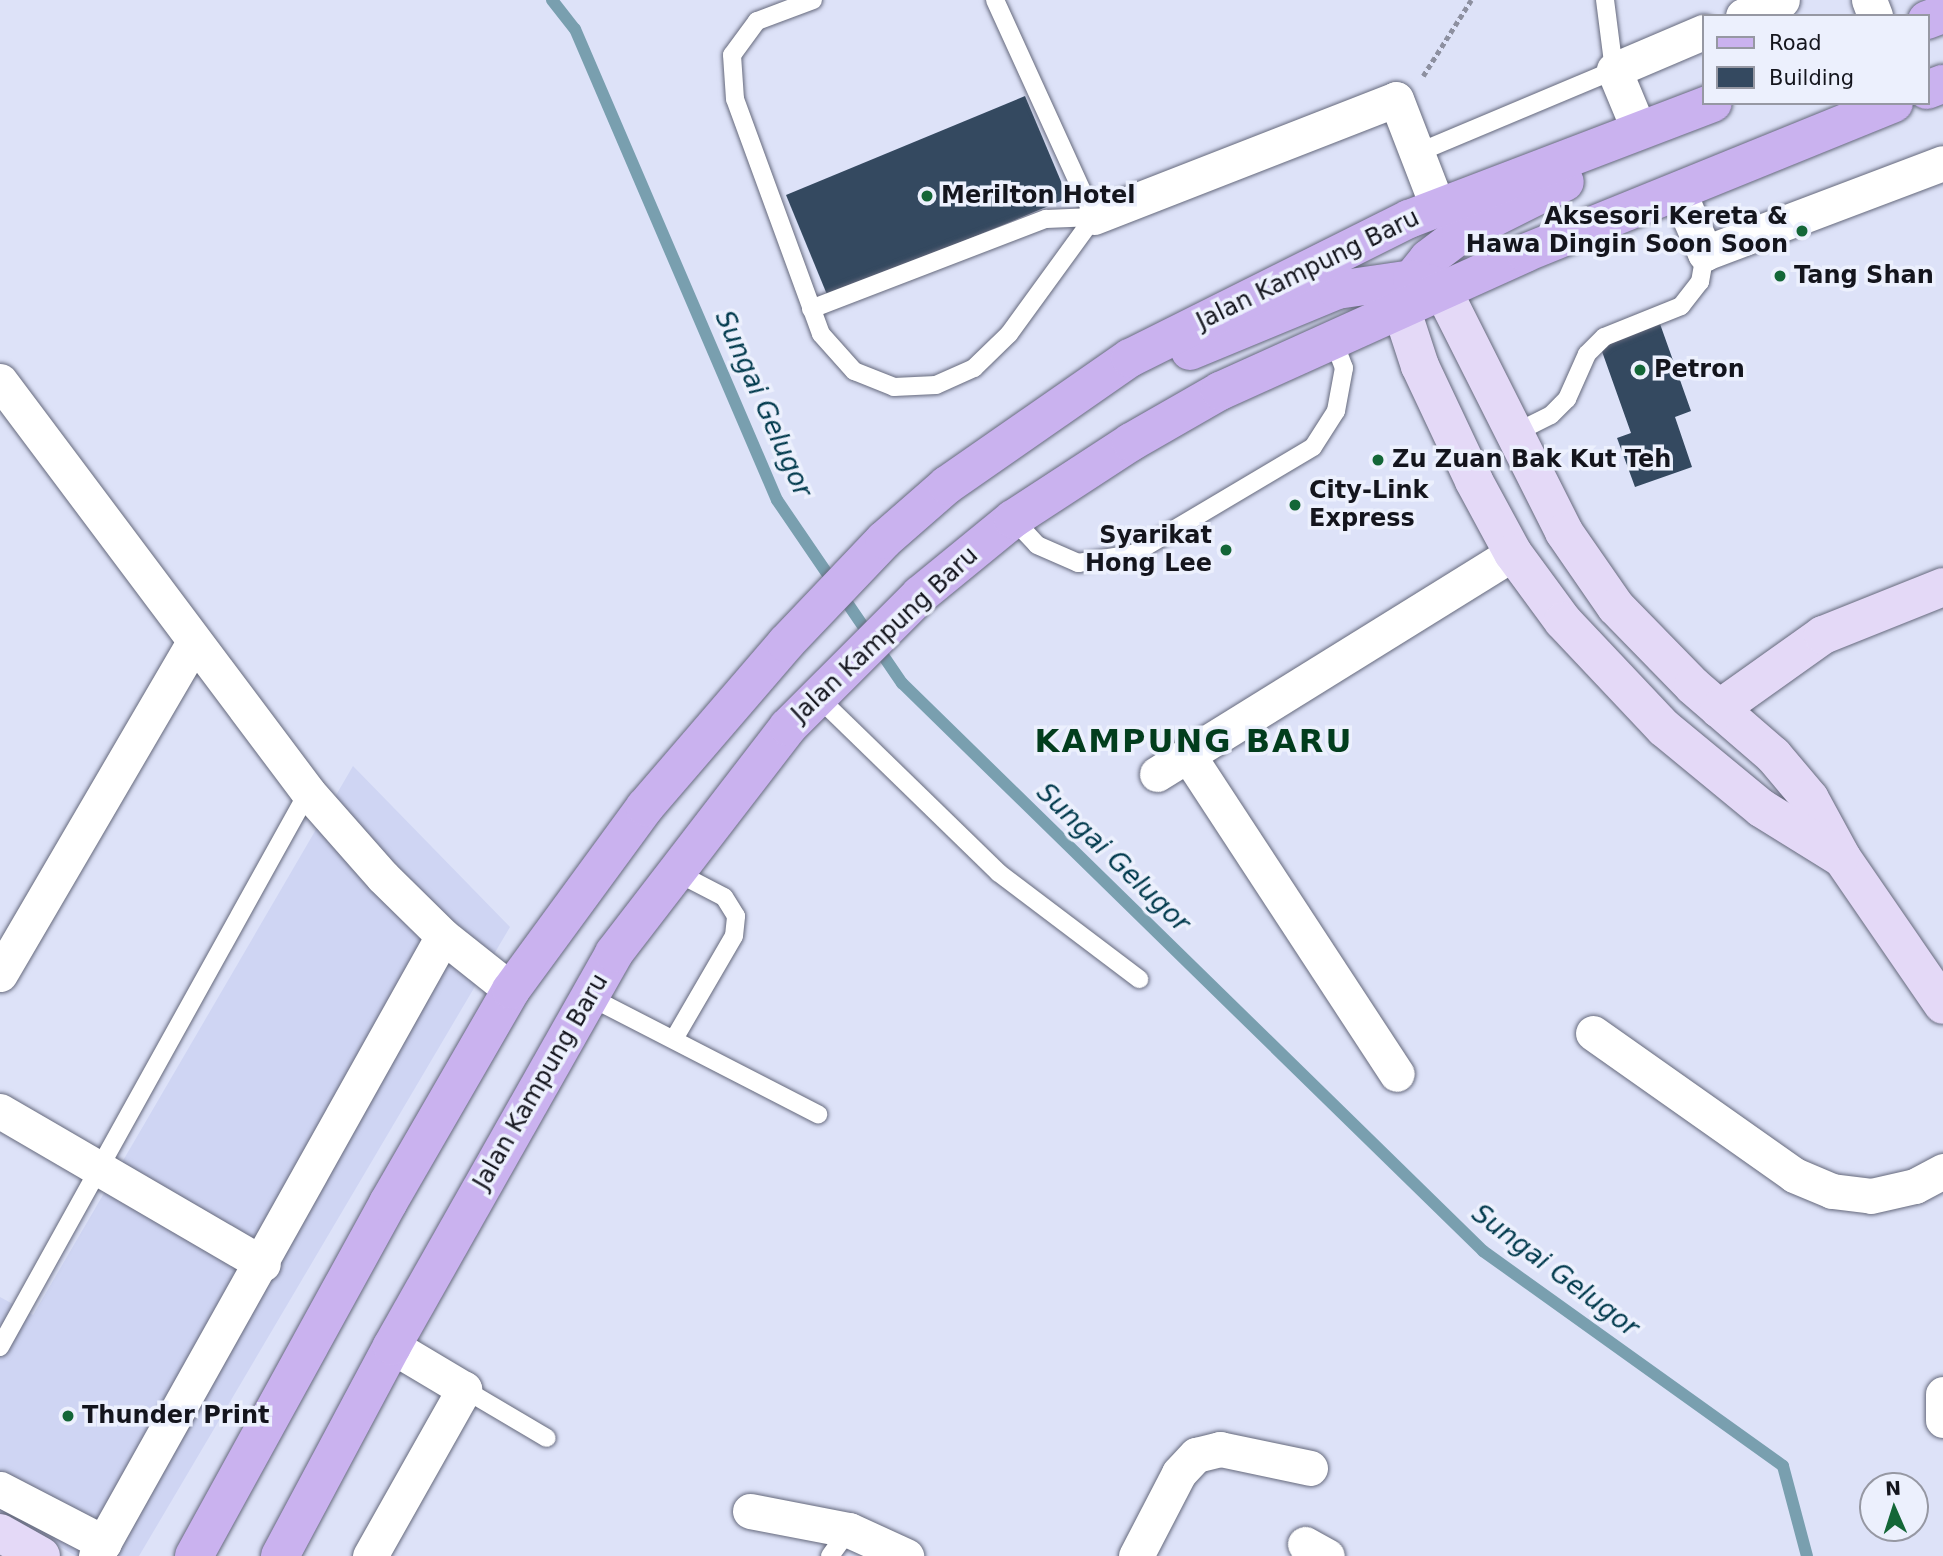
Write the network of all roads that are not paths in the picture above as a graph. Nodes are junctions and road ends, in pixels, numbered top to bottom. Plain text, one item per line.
1 (813, 0) edge
2 (995, 0) edge
3 (1605, 0) edge
4 (1782, 0) edge
5 (1748, 14) edge
6 (1702, 32) edge
7 (1614, 70) junction
8 (1708, 105) edge
9 (1889, 105) edge
10 (1675, 117) junction
11 (1639, 130) junction
12 (1417, 153) junction
13 (1943, 163) edge
14 (1678, 191) junction
15 (1438, 208) junction
16 (1094, 217) junction
17 (1705, 253) junction
18 (1418, 292) junction
19 (811, 309) junction
20 (1332, 336) junction
21 (1130, 358) junction
22 (0, 381) edge
23 (1513, 434) junction
24 (1013, 519) junction
25 (1513, 553) junction
26 (1943, 587) edge
27 (193, 644) junction
28 (830, 697) junction
29 (1719, 709) junction
30 (1188, 755) junction
31 (1157, 774) dead end
32 (308, 792) junction
33 (1842, 858) junction
34 (674, 870) junction
35 (443, 936) junction
36 (0, 974) edge
37 (1139, 979) dead end
38 (511, 990) junction
39 (588, 996) junction
40 (1943, 1005) edge
41 (1594, 1033) dead end
42 (674, 1039) junction
43 (1397, 1074) dead end
44 (0, 1111) edge
45 (818, 1114) dead end
46 (102, 1171) junction
47 (1943, 1171) edge
48 (263, 1264) junction
49 (7, 1318) edge
50 (392, 1346) junction
51 (0, 1348) edge
52 (464, 1389) junction
53 (1943, 1394) edge
54 (1943, 1420) edge
55 (547, 1438) dead end
56 (1310, 1468) dead end
57 (0, 1489) edge
58 (750, 1511) dead end
59 (0, 1534) edge
60 (839, 1543) edge
61 (100, 1550) edge
62 (41, 1556) edge
63 (194, 1556) edge
64 (280, 1556) edge
65 (370, 1556) edge
66 (906, 1556) edge
67 (1136, 1556) edge

1 - 19 lane
2 - 16 lane
3 - 7 lane
4 - 5 street
6 - 7 street
7 - 11 street
7 - 12 lane
8 - 10 main road, Jalan Kampung Baru
9 - 14 main road, Jalan Kampung Baru
10 - 11 main road, Jalan Kampung Baru
10 - 18 main road
11 - 15 main road, Jalan Kampung Baru
12 - 15 street
12 - 16 street
13 - 17 street
14 - 17 street
14 - 18 main road, Jalan Kampung Baru
15 - 21 main road, Jalan Kampung Baru
16 - 19 lane
16 - 19 lane
17 - 23 lane
18 - 20 main road, Jalan Kampung Baru
18 - 21 main road
18 - 23 street
18 - 25 street
20 - 24 main road, Jalan Kampung Baru
20 - 24 lane
21 - 38 main road, Jalan Kampung Baru
22 - 27 street
23 - 29 street
24 - 28 main road, Jalan Kampung Baru
25 - 30 street
25 - 33 street
26 - 29 street
27 - 32 street
27 - 36 street
28 - 34 main road, Jalan Kampung Baru
28 - 37 lane
29 - 33 street
30 - 31 street
30 - 43 street
32 - 35 street
32 - 46 lane
33 - 40 street
34 - 39 main road, Jalan Kampung Baru
34 - 42 lane
35 - 38 street
35 - 48 street
38 - 63 main road, Jalan Kampung Baru
39 - 42 lane
39 - 50 main road, Jalan Kampung Baru
41 - 47 street
42 - 45 lane
44 - 46 street
46 - 48 street
46 - 49 lane
48 - 61 street
49 - 51 lane
50 - 52 street
50 - 64 main road, Jalan Kampung Baru
52 - 55 lane
52 - 65 street
53 - 54 street
56 - 67 street
57 - 61 street
58 - 60 street
59 - 62 street
60 - 66 street

